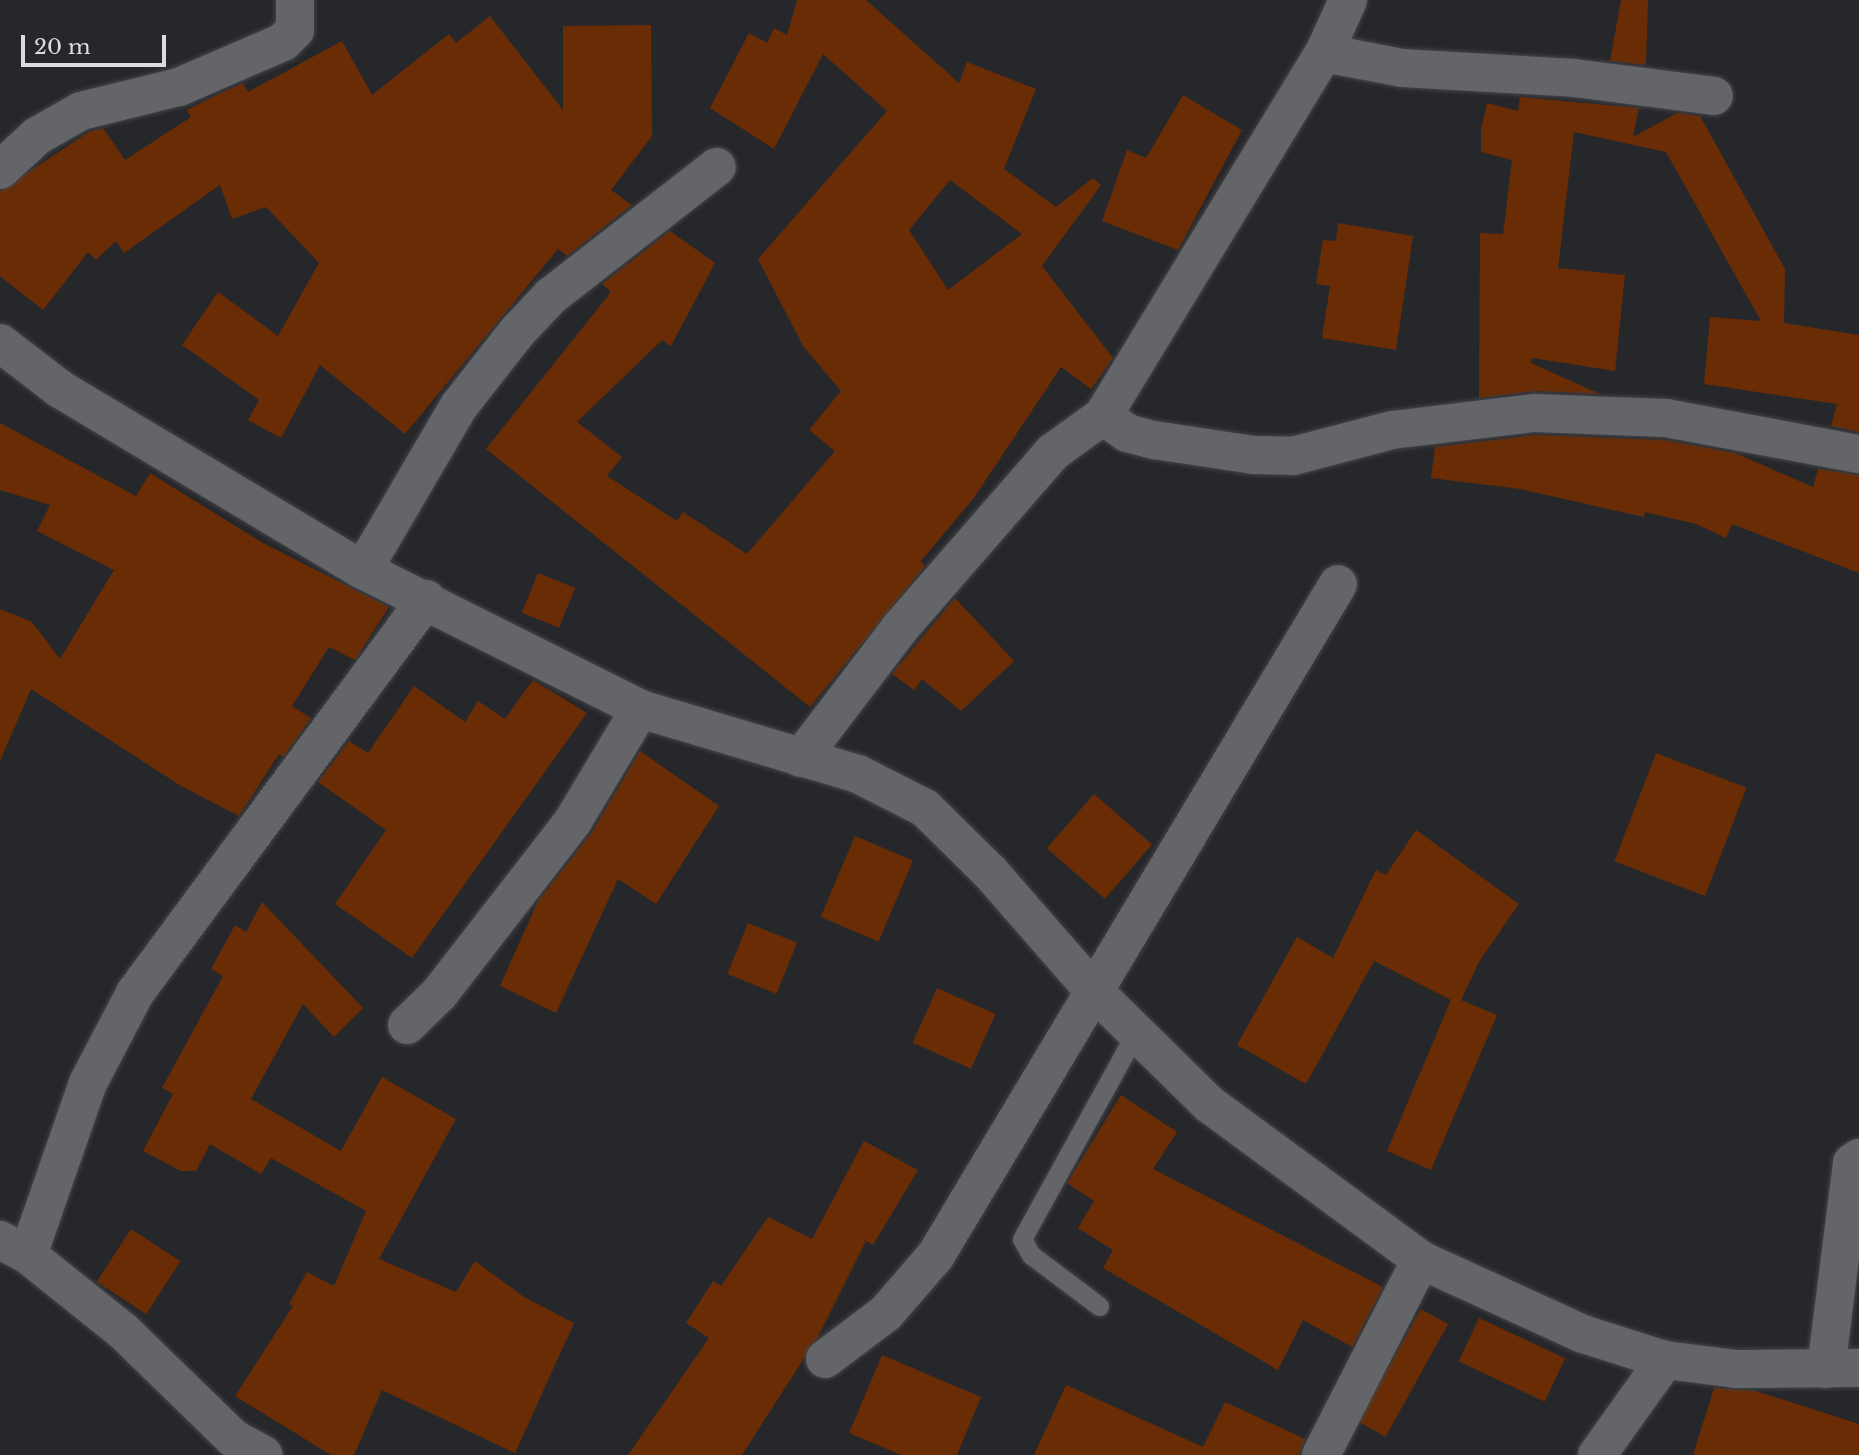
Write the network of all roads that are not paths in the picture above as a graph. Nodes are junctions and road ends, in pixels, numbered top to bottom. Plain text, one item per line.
1 (295, 0) edge
2 (1348, 0) edge
3 (1324, 53) junction
4 (1714, 96) dead end
5 (717, 167) dead end
6 (0, 170) edge
7 (0, 343) edge
8 (1103, 416) junction
9 (1859, 454) edge
10 (363, 570) junction
11 (1338, 584) dead end
12 (427, 599) junction
13 (640, 709) junction
14 (801, 758) junction
15 (1092, 989) junction
16 (407, 1025) dead end
17 (1137, 1031) junction
18 (1859, 1158) edge
19 (14, 1247) edge
20 (1421, 1260) junction
21 (1099, 1306) dead end
22 (825, 1359) dead end
23 (1665, 1360) junction
24 (1843, 1369) edge
25 (241, 1449) edge
26 (1321, 1455) edge
27 (1597, 1455) edge

1 - 6 street
2 - 3 street
3 - 4 street
3 - 8 street
5 - 10 street
7 - 10 street
8 - 9 street
8 - 14 street
10 - 12 street
11 - 15 street
12 - 13 street
12 - 19 street
13 - 14 street
13 - 16 street
14 - 15 street
15 - 17 street
15 - 22 street
17 - 20 street
17 - 21 lane
18 - 24 street
19 - 25 street
20 - 23 street
20 - 26 street
23 - 24 street
23 - 27 street

